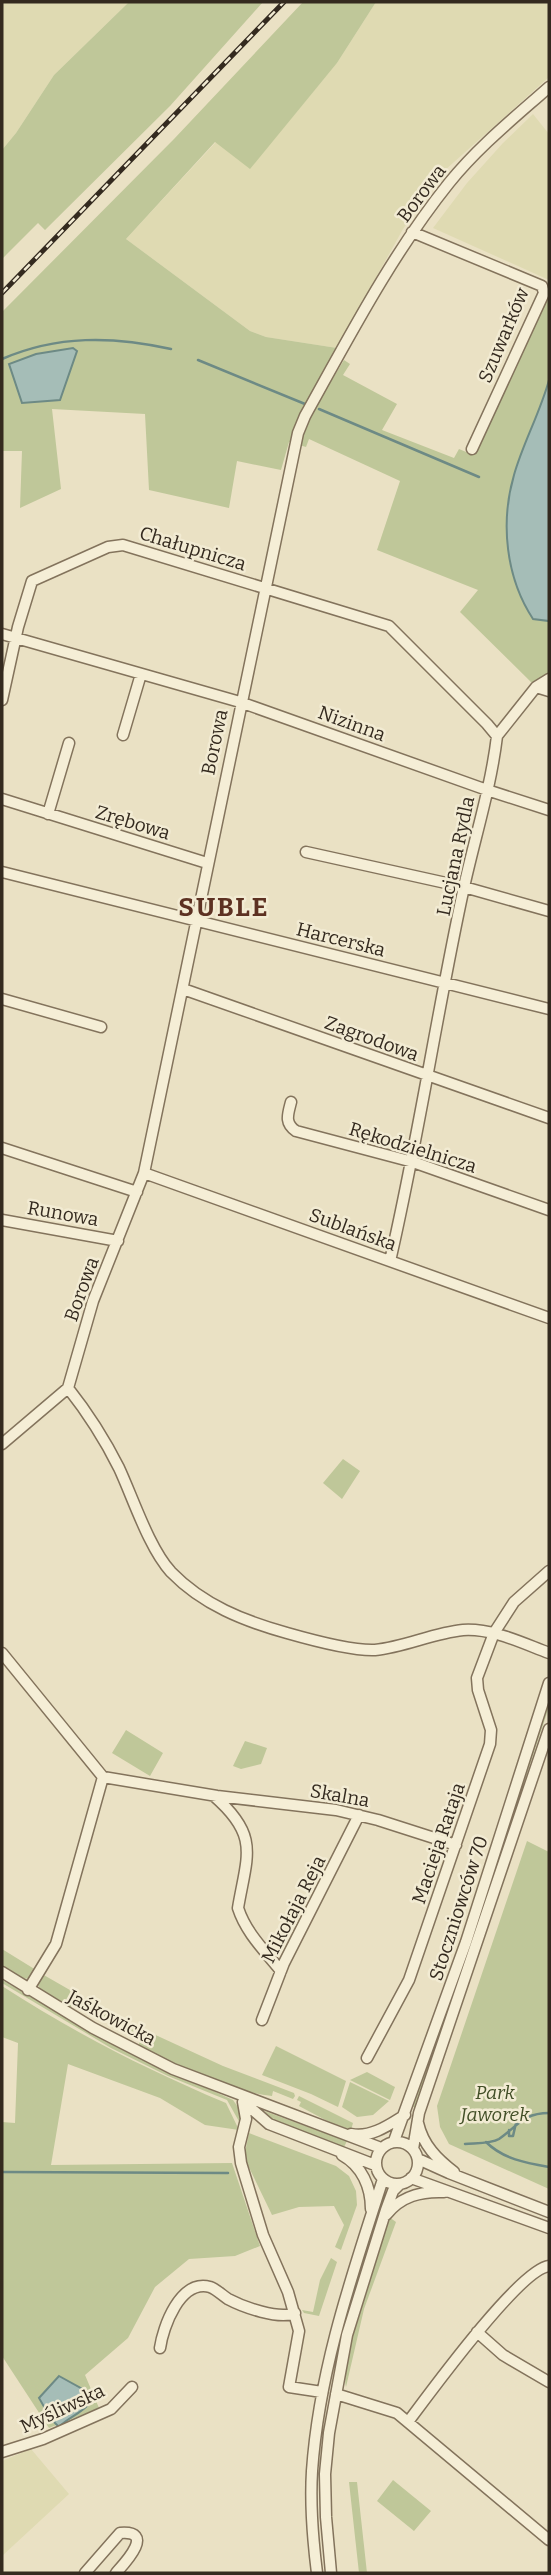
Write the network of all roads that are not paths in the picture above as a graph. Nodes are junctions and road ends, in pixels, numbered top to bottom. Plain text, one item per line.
1 (549, 87) edge
2 (412, 232) junction
3 (472, 449) dead end
4 (265, 588) junction
5 (2, 634) edge
6 (17, 639) junction
7 (141, 674) junction
8 (549, 679) edge
9 (536, 687) junction
10 (549, 691) edge
11 (2, 700) edge
12 (240, 702) junction
13 (123, 735) dead end
14 (497, 736) junction
15 (69, 743) dead end
16 (487, 790) junction
17 (2, 799) edge
18 (549, 810) edge
19 (48, 814) junction
20 (306, 852) dead end
21 (207, 863) junction
22 (2, 872) edge
23 (464, 887) junction
24 (549, 911) edge
25 (196, 921) junction
26 (447, 983) junction
27 (183, 989) junction
28 (2, 999) edge
29 (549, 1009) edge
30 (101, 1027) dead end
31 (429, 1077) junction
32 (290, 1102) dead end
33 (549, 1118) edge
34 (2, 1148) edge
35 (413, 1162) junction
36 (144, 1173) junction
37 (137, 1192) junction
38 (549, 1210) edge
39 (2, 1220) edge
40 (118, 1241) junction
41 (390, 1261) junction
42 (549, 1318) edge
43 (68, 1388) junction
44 (2, 1444) edge
45 (549, 1571) edge
46 (494, 1633) junction
47 (2, 1653) edge
48 (549, 1653) edge
49 (549, 1683) edge
50 (549, 1729) edge
51 (103, 1777) junction
52 (85, 1796) dead end
53 (214, 1796) junction
54 (97, 1797) junction
55 (359, 1815) junction
56 (456, 1844) junction
57 (281, 1971) junction
58 (2, 1972) edge
59 (28, 1990) junction
60 (262, 2020) dead end
61 (367, 2058) dead end
62 (211, 2084) junction
63 (243, 2102) junction
64 (405, 2115) junction
65 (418, 2119) junction
66 (334, 2129) junction
67 (394, 2141) junction
68 (317, 2142) junction
69 (381, 2148) junction
70 (415, 2154) junction
71 (375, 2165) junction
72 (411, 2178) junction
73 (463, 2178) junction
74 (383, 2179) junction
75 (400, 2184) junction
76 (451, 2193) junction
77 (549, 2212) edge
78 (371, 2213) junction
79 (384, 2218) junction
80 (549, 2228) edge
81 (549, 2266) edge
82 (295, 2313) junction
83 (477, 2332) junction
84 (160, 2348) dead end
85 (549, 2382) edge
86 (132, 2387) dead end
87 (322, 2392) junction
88 (336, 2394) junction
89 (408, 2422) junction
90 (2, 2452) edge
91 (549, 2540) edge
92 (85, 2573) edge
93 (116, 2573) edge
94 (317, 2573) edge
95 (331, 2573) edge

1 - 2 street, Borowa
2 - 3 street, Szuwarków
2 - 4 street, Borowa
4 - 6 street, Chałupnicza
4 - 12 street, Borowa
4 - 14 street
5 - 6 street, Nizinna
6 - 7 street, Nizinna
6 - 11 street, Chałupnicza
7 - 12 street, Nizinna
7 - 13 street
8 - 9 street
9 - 10 street
9 - 14 street
12 - 16 street, Nizinna
12 - 21 street, Borowa
14 - 16 street, Lucjana Rydla
15 - 19 street
16 - 18 street, Nizinna
16 - 23 street, Lucjana Rydla
17 - 19 street, Zrębowa
19 - 21 street, Zrębowa
20 - 23 street
21 - 25 street, Borowa
22 - 25 street, Harcerska
23 - 24 street
23 - 26 street, Lucjana Rydla
25 - 26 street, Harcerska
25 - 27 street, Borowa
26 - 29 street, Harcerska
26 - 31 street, Lucjana Rydla
27 - 31 street, Zagrodowa
27 - 36 street, Borowa
28 - 30 street
31 - 33 street, Zagrodowa
31 - 35 street, Lucjana Rydla
32 - 35 street, Rękodzielnicza
34 - 37 street
35 - 38 street, Rękodzielnicza
35 - 41 street, Lucjana Rydla
36 - 37 street, Borowa
36 - 41 street, Sublańska
37 - 40 street, Borowa
39 - 40 street, Runowa
40 - 43 street, Borowa
41 - 42 street, Sublańska
43 - 44 street
43 - 46 street
45 - 46 street, Macieja Rataja
46 - 48 street
46 - 56 street, Macieja Rataja
47 - 51 street
49 - 64 street, Stoczniowców 70
50 - 65 street, Stoczniowców 70
51 - 53 street, Skalna
51 - 54 street
52 - 54 street
53 - 55 street, Skalna
53 - 57 street
54 - 59 street
55 - 56 street, Skalna
55 - 57 street, Mikołaja Reja
56 - 61 street, Macieja Rataja
57 - 60 street, Mikołaja Reja
58 - 59 street, Jaśkowicka
59 - 62 street, Jaśkowicka
62 - 63 street, Jaśkowicka
62 - 66 street, Jaśkowicka
63 - 68 street, Jaśkowicka
63 - 82 street
64 - 66 street
64 - 67 street, Stoczniowców 70
65 - 70 street, Stoczniowców 70
65 - 73 street
66 - 69 street, Jaśkowicka
67 - 69 street
67 - 70 street
68 - 71 street, Jaśkowicka
68 - 78 street
69 - 71 street
70 - 72 street
70 - 73 street
71 - 74 street
72 - 75 street
72 - 76 street
73 - 77 street
74 - 75 street
74 - 78 street
75 - 79 street
76 - 79 street
76 - 80 street
78 - 87 street
79 - 88 street
81 - 83 street
82 - 84 street
82 - 87 street
83 - 85 street
83 - 89 street
86 - 90 street, Myśliwska
87 - 94 street
88 - 89 street
88 - 95 street
89 - 91 street
92 - 93 street

